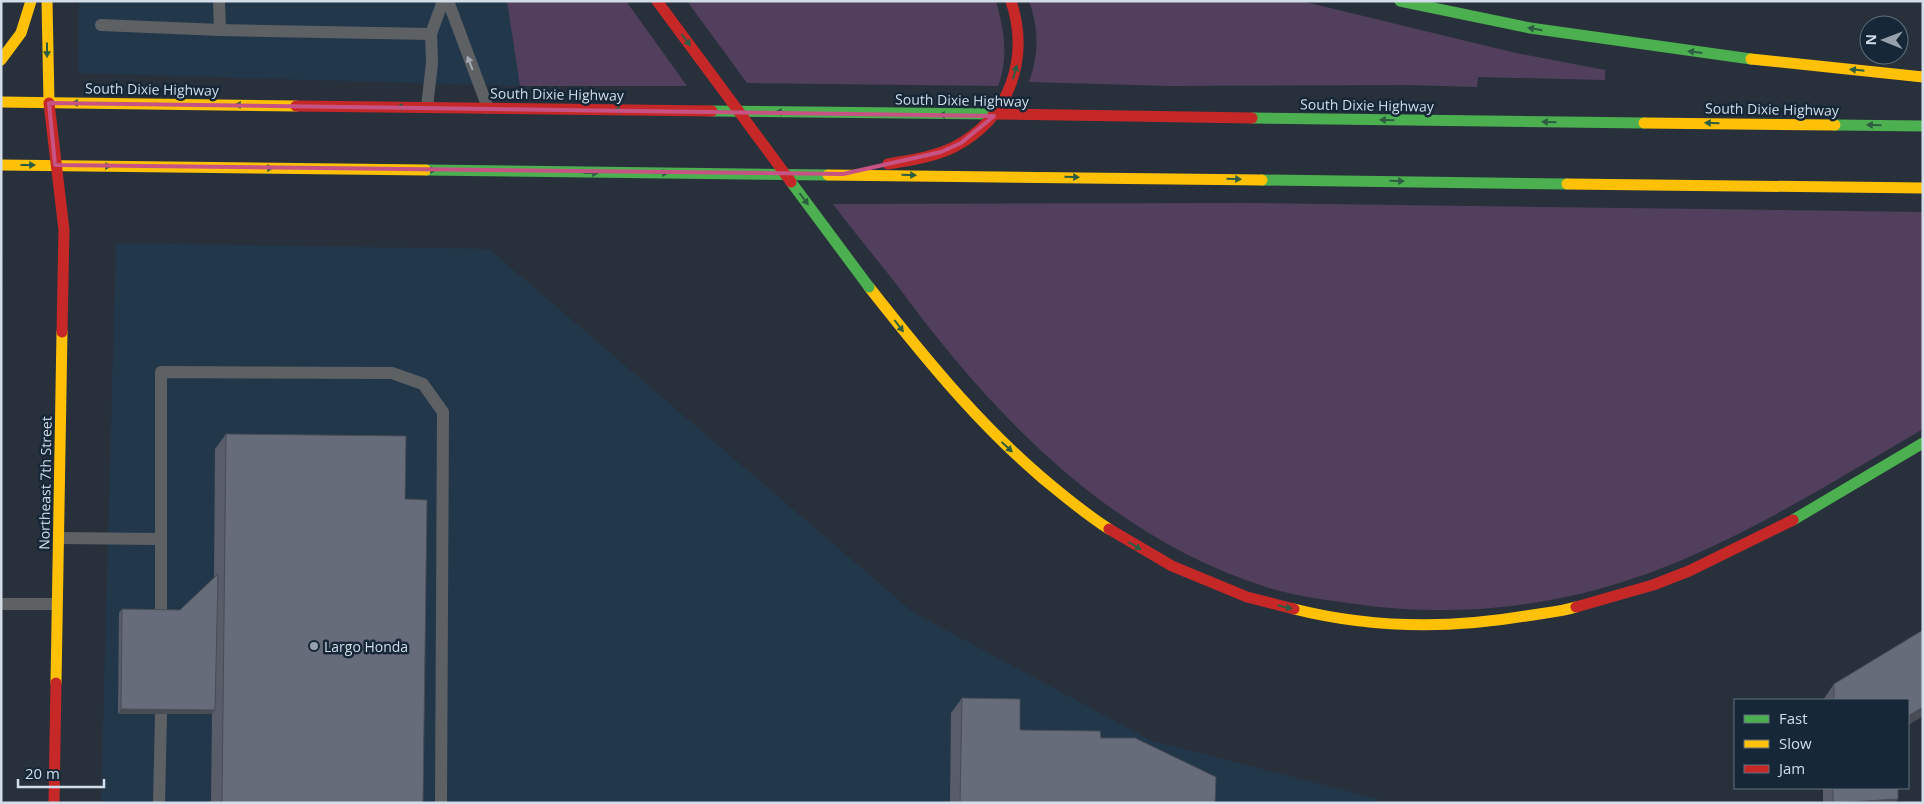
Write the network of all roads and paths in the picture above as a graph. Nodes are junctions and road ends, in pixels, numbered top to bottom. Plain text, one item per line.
1 (31, 1) edge
2 (47, 1) edge
3 (219, 1) edge
4 (443, 1) edge
5 (448, 1) edge
6 (657, 1) edge
7 (1011, 1) edge
8 (1400, 1) edge
9 (101, 25) dead end
10 (220, 30) junction
11 (431, 34) junction
12 (1, 60) edge
13 (1923, 77) edge
14 (1, 102) edge
15 (49, 103) junction
16 (427, 107) junction
17 (488, 108) junction
18 (994, 116) junction
19 (1923, 126) edge
20 (1, 164) edge
21 (55, 165) junction
22 (843, 174) junction
23 (1923, 188) edge
24 (1923, 443) edge
25 (60, 538) junction
26 (160, 539) junction
27 (1, 604) edge
28 (56, 604) junction
29 (161, 614) edge
30 (161, 714) edge
31 (54, 803) edge
32 (159, 803) edge
33 (441, 803) edge

1 - 12 main road
2 -> 15 main road, Northeast 7th Street
3 - 10 lane
4 - 11 lane
17 -> 5 lane
6 -> 24 main road, bridge
18 -> 7 main road
13 -> 8 main road
9 - 10 lane
10 - 11 lane
11 - 16 lane
14 - 15 main road, South Dixie Highway
16 -> 15 main road, South Dixie Highway
15 - 21 main road, Northeast 7th Street
16 - 17 main road, South Dixie Highway
18 -> 17 main road, South Dixie Highway
19 -> 18 main road, South Dixie Highway
18 - 22 main road
20 -> 21 main road
21 -> 22 main road
21 - 25 main road, Northeast 7th Street
22 -> 23 main road
25 - 26 lane
25 - 28 main road, Northeast 7th Street
26 - 29 lane
26 - 33 lane
27 - 28 lane
28 - 31 main road, Northeast 7th Street
30 - 32 lane

